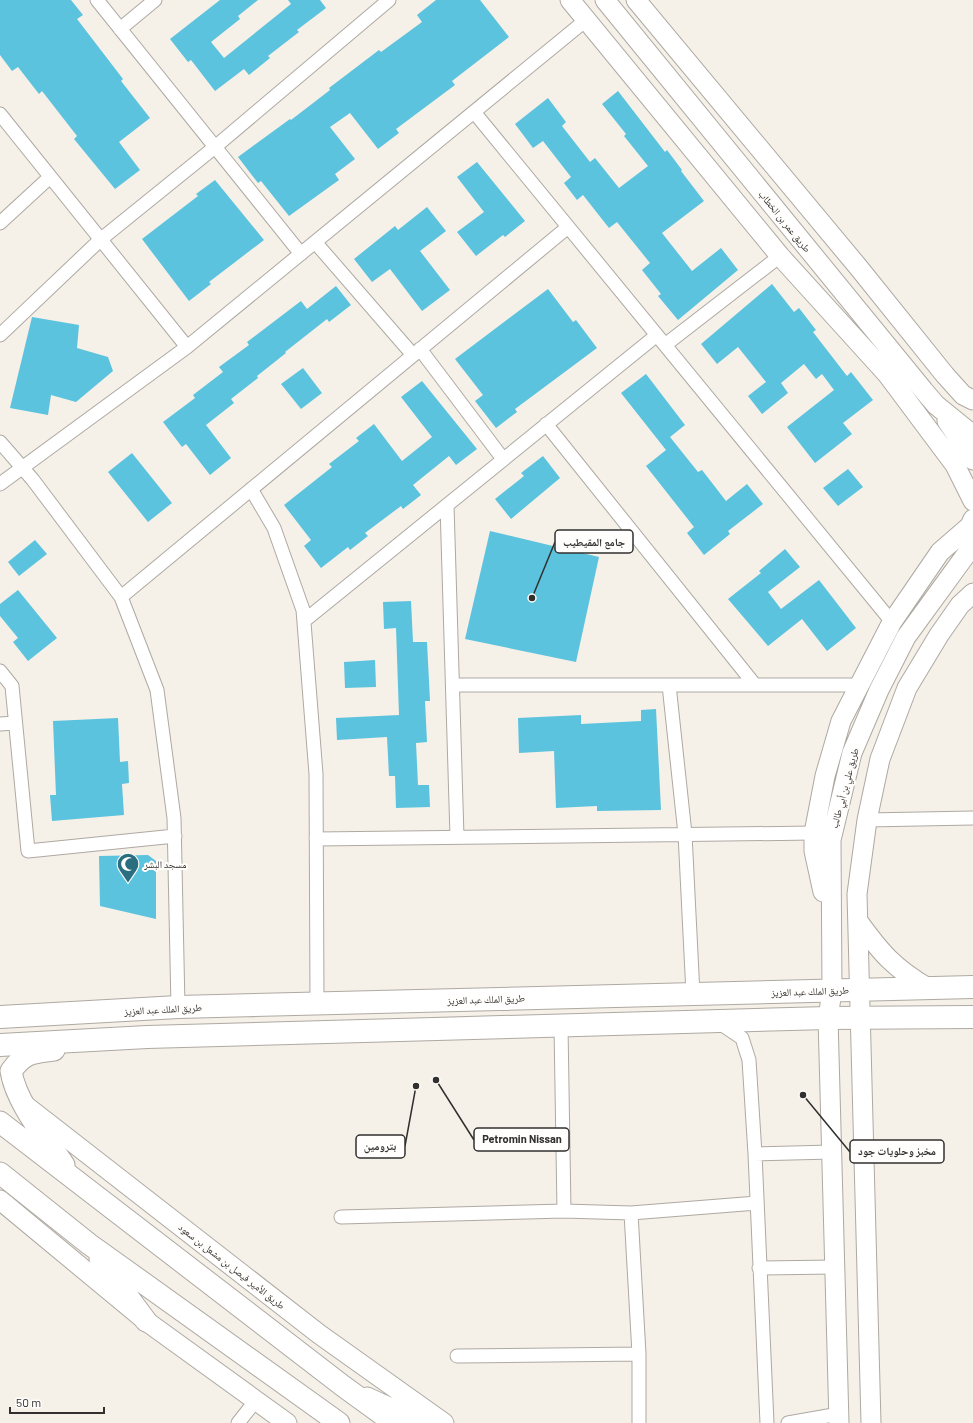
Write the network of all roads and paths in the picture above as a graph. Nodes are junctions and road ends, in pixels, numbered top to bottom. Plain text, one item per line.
1 (98, 0) edge
2 (155, 0) edge
3 (389, 0) edge
4 (570, 0) edge
5 (605, 0) edge
6 (636, 0) edge
7 (586, 20) junction
8 (120, 28) junction
9 (474, 112) junction
10 (0, 114) edge
11 (689, 145) junction
12 (215, 147) junction
13 (733, 157) junction
14 (50, 177) junction
15 (0, 223) edge
16 (568, 227) junction
17 (100, 240) junction
18 (315, 242) junction
19 (301, 254) junction
20 (780, 256) junction
21 (0, 335) edge
22 (657, 335) junction
23 (665, 346) junction
24 (187, 347) junction
25 (416, 352) junction
26 (973, 400) edge
27 (936, 405) junction
28 (546, 424) junction
29 (973, 435) edge
30 (0, 442) edge
31 (503, 460) junction
32 (973, 460) edge
33 (22, 467) junction
34 (0, 484) edge
35 (251, 489) junction
36 (973, 501) edge
37 (447, 505) junction
38 (972, 528) edge
39 (968, 552) edge
40 (121, 597) junction
41 (969, 600) edge
42 (304, 621) junction
43 (892, 622) junction
44 (906, 637) junction
45 (0, 671) edge
46 (452, 685) junction
47 (670, 685) junction
48 (755, 685) junction
49 (859, 685) junction
50 (15, 723) junction
51 (0, 724) edge
52 (852, 753) junction
53 (822, 786) junction
54 (973, 818) edge
55 (867, 820) junction
56 (814, 833) junction
57 (685, 834) junction
58 (175, 836) junction
59 (457, 837) junction
60 (316, 839) junction
61 (858, 921) junction
62 (830, 927) junction
63 (973, 987) edge
64 (928, 988) junction
65 (860, 989) junction
66 (832, 991) junction
67 (693, 994) junction
68 (317, 1004) junction
69 (178, 1007) junction
70 (0, 1008) edge
71 (51, 1015) junction
72 (0, 1017) edge
73 (973, 1017) edge
74 (828, 1018) junction
75 (861, 1018) junction
76 (717, 1021) junction
77 (561, 1026) junction
78 (147, 1038) junction
79 (0, 1045) edge
80 (24, 1104) junction
81 (0, 1122) edge
82 (832, 1152) junction
83 (755, 1154) junction
84 (0, 1173) edge
85 (73, 1179) junction
86 (0, 1200) edge
87 (757, 1203) junction
88 (564, 1211) junction
89 (631, 1213) junction
90 (341, 1217) dead end
91 (89, 1244) junction
92 (835, 1267) junction
93 (759, 1268) junction
94 (146, 1321) junction
95 (639, 1354) junction
96 (457, 1356) dead end
97 (343, 1386) junction
98 (257, 1399) junction
99 (839, 1418) edge
100 (238, 1423) edge
101 (287, 1423) edge
102 (339, 1423) edge
103 (394, 1423) edge
104 (424, 1423) edge
105 (444, 1423) edge
106 (639, 1423) edge
107 (767, 1423) edge
108 (788, 1423) edge
109 (871, 1423) edge

1 - 8 street
2 - 8 street
3 - 12 street
4 - 7 main road
5 - 13 main road, طريق عمر بن الخطاب
6 - 26 main road
7 - 9 street
7 - 11 main road
8 - 12 street
9 - 16 street
9 - 18 street
10 - 14 street
11 - 13 main road
11 - 20 main road
12 - 17 street
12 - 19 street
13 - 27 main road, طريق عمر بن الخطاب
14 - 15 street
14 - 17 street
16 - 22 street
16 - 25 street
17 - 21 street
17 - 24 street
18 - 19 street
18 - 25 street
19 - 24 street
20 - 23 street
20 - 36 main road
22 - 23 street
22 - 28 street
23 - 43 street
24 - 33 street
25 - 31 street
25 - 35 street
27 - 29 main road, طريق عمر بن الخطاب
27 - 32 main road
28 - 31 street
28 - 48 street
30 - 33 street
31 - 37 street
33 - 34 street
33 - 40 street
35 - 40 street
35 - 42 street
37 - 42 street
37 - 46 street
38 - 39 main road, طريق علي بن أبي طالب
38 - 43 main road
38 - 44 main road
39 - 44 main road, طريق علي بن أبي طالب
40 - 58 street
41 - 55 main road
42 - 60 street
43 - 49 main road
44 - 52 main road, طريق علي بن أبي طالب
45 - 50 street
46 - 47 street
46 - 59 street
47 - 48 street
47 - 57 street
48 - 49 street
49 - 53 main road
50 - 51 street
50 - 58 street
52 - 53 main road
52 - 62 main road, طريق علي بن أبي طالب
53 - 56 main road
54 - 55 street
55 - 61 main road
56 - 57 street
56 - 62 main road
57 - 59 street
57 - 67 street
58 - 69 street
59 - 60 street
60 - 68 street
61 - 64 main road
61 - 65 main road
62 - 66 main road, طريق علي بن أبي طالب
63 - 64 highway, طريق الملك عبد العزيز
64 - 65 highway, طريق الملك عبد العزيز
65 - 66 highway, طريق الملك عبد العزيز
65 - 75 main road
66 - 67 highway, طريق الملك عبد العزيز
66 - 74 main road, طريق علي بن أبي طالب
67 - 68 highway, طريق الملك عبد العزيز
68 - 69 highway, طريق الملك عبد العزيز
69 - 71 highway, طريق الملك عبد العزيز
70 - 71 main road
71 - 72 highway, طريق الملك عبد العزيز
73 - 75 highway
74 - 75 highway
74 - 76 highway
74 - 82 main road, طريق علي بن أبي طالب
75 - 109 main road
76 - 77 highway
76 - 83 street
77 - 78 highway
77 - 88 street
78 - 79 highway
78 - 80 main road
80 - 85 main road
80 - 105 main road, طريق الأمير فيصل بن مشعل بن سعود
81 - 85 main road
82 - 83 street
82 - 92 main road, طريق علي بن أبي طالب
83 - 87 street
84 - 91 main road
85 - 97 main road
86 - 94 main road
87 - 89 street
87 - 93 street
88 - 89 street
88 - 90 street
89 - 95 street
91 - 94 main road
91 - 102 main road
92 - 93 street
92 - 99 main road, طريق علي بن أبي طالب
93 - 107 street
94 - 98 main road
95 - 96 street
95 - 106 street
97 - 103 main road
97 - 104 main road
98 - 100 street
98 - 101 main road
99 - 108 street

